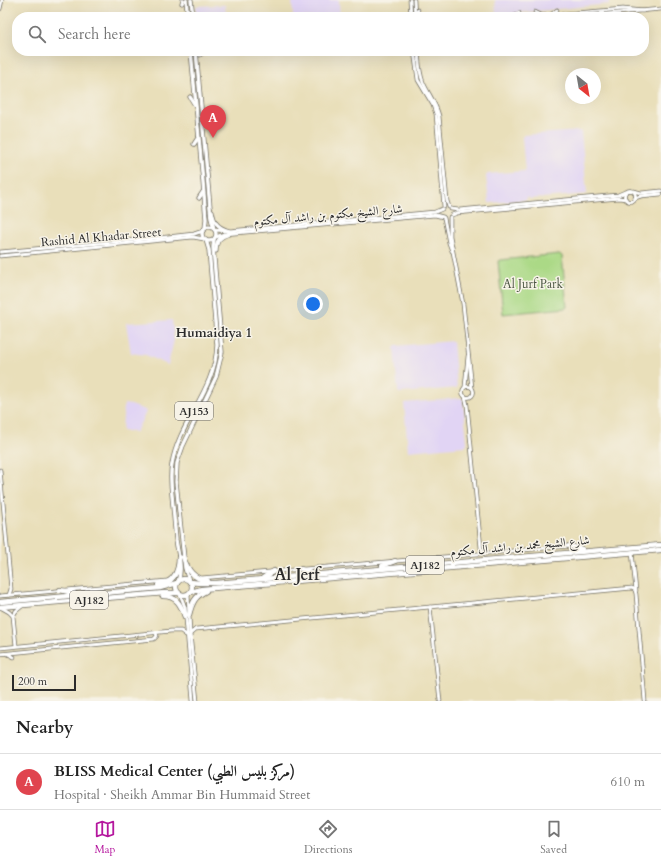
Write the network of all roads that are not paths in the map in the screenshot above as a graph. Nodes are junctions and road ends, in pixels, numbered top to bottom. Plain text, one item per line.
1 (2, 0) edge
2 (186, 0) edge
3 (191, 0) edge
4 (410, 0) edge
5 (414, 0) edge
6 (0, 9) edge
7 (661, 9) edge
8 (557, 10) dead end
9 (620, 11) junction
10 (187, 12) edge
11 (192, 12) edge
12 (413, 12) edge
13 (414, 12) edge
14 (555, 12) edge
15 (603, 12) edge
16 (612, 12) edge
17 (191, 56) edge
18 (197, 56) edge
19 (415, 56) edge
20 (419, 56) edge
21 (190, 97) dead end
22 (196, 106) junction
23 (199, 137) junction
24 (194, 144) dead end
25 (210, 165) dead end
26 (207, 169) junction
27 (198, 177) dead end
28 (203, 182) junction
29 (203, 191) junction
30 (634, 191) junction
31 (661, 191) edge
32 (625, 192) junction
33 (661, 194) edge
34 (199, 198) dead end
35 (635, 198) junction
36 (626, 199) junction
37 (210, 205) junction
38 (443, 208) junction
39 (450, 208) junction
40 (451, 216) junction
41 (444, 217) junction
42 (214, 229) junction
43 (204, 230) junction
44 (229, 232) junction
45 (193, 237) junction
46 (215, 238) junction
47 (205, 240) junction
48 (190, 243) dead end
49 (0, 252) edge
50 (452, 253) junction
51 (0, 256) edge
52 (215, 262) junction
53 (468, 354) junction
54 (465, 388) junction
55 (472, 388) junction
56 (465, 396) junction
57 (471, 396) junction
58 (467, 405) junction
59 (0, 470) edge
60 (661, 545) edge
61 (570, 546) joint
62 (481, 548) junction
63 (607, 549) junction
64 (661, 550) edge
65 (632, 552) junction
66 (478, 554) junction
67 (485, 554) junction
68 (181, 557) junction
69 (395, 561) junction
70 (301, 569) junction
71 (376, 569) junction
72 (274, 571) junction
73 (313, 574) junction
74 (196, 578) junction
75 (262, 579) junction
76 (171, 580) junction
77 (190, 581) junction
78 (177, 583) junction
79 (216, 583) junction
80 (11, 589) junction
81 (145, 589) junction
82 (212, 589) junction
83 (60, 590) junction
84 (636, 591) junction
85 (189, 593) junction
86 (15, 594) junction
87 (86, 594) junction
88 (179, 594) junction
89 (8, 595) junction
90 (147, 595) junction
91 (0, 596) edge
92 (0, 602) edge
93 (24, 605) junction
94 (0, 607) edge
95 (430, 607) junction
96 (13, 616) junction
97 (187, 616) junction
98 (190, 625) junction
99 (185, 626) junction
100 (196, 629) junction
101 (180, 630) junction
102 (156, 633) junction
103 (188, 635) junction
104 (35, 644) junction
105 (16, 646) junction
106 (0, 648) edge
107 (36, 650) junction
108 (6, 653) junction
109 (0, 654) edge
110 (196, 654) dead end
111 (192, 656) junction
112 (14, 657) dead end
113 (195, 685) junction
114 (200, 688) dead end
115 (193, 701) edge
116 (197, 701) edge
117 (440, 701) edge
118 (645, 701) edge

1 - 6 street
2 - 10 main road
3 - 11 main road
4 - 12 street
5 - 13 street
7 - 9 street
8 - 14 street
9 - 15 street
9 - 16 street
17 - 22 main road
18 - 26 main road
19 - 38 street
20 - 39 street
21 - 22 main road
22 - 23 main road
23 - 24 main road
23 - 28 main road
25 - 26 main road
26 - 37 main road
27 - 28 main road
28 - 29 main road
29 - 34 main road
29 - 43 main road
30 - 31 street
30 - 32 street
30 - 35 street
32 - 36 street
32 - 39 street
33 - 35 street
35 - 36 street
36 - 40 street
37 - 42 main road
37 - 44 main road
38 - 39 street
38 - 41 street
38 - 44 street, شارع الشيخ مكتوم بن راشد آل مكتوم
39 - 40 street
40 - 41 street
40 - 50 street
41 - 44 street, شارع الشيخ مكتوم بن راشد آل مكتوم
41 - 50 street
42 - 43 main road
42 - 44 street, شارع الشيخ مكتوم بن راشد آل مكتوم
42 - 46 main road
43 - 47 main road
43 - 49 street, Rashid Al Khadar Street
44 - 46 street, شارع الشيخ مكتوم بن راشد آل مكتوم
44 - 52 main road
45 - 47 street, Rashid Al Khadar Street
45 - 48 street
45 - 51 street, Rashid Al Khadar Street
46 - 47 main road
46 - 52 main road, AJ153
47 - 68 main road, AJ153
50 - 53 street
52 - 68 main road, AJ153
53 - 54 street
53 - 55 street
54 - 55 street
54 - 56 street
55 - 57 street
56 - 57 street
56 - 58 street
57 - 58 street
58 - 62 street
59 - 80 street
60 - 63 highway, شارع الشيخ محمد بن راشد آل مكتوم / AJ182
61 - 63 highway
61 - 67 street
62 - 66 street
62 - 67 street
63 - 71 highway, شارع الشيخ محمد بن راشد آل مكتوم / AJ182
64 - 65 highway, شارع الشيخ محمد بن راشد آل مكتوم / AJ182
65 - 82 highway, شارع الشيخ محمد بن راشد آل مكتوم / AJ182
65 - 84 street
66 - 67 street
66 - 69 street
68 - 74 highway
68 - 76 highway
68 - 77 main road, AJ153
68 - 78 main road, AJ153
69 - 70 street
69 - 71 highway
70 - 72 street
70 - 73 highway
71 - 73 highway, شارع الشيخ محمد بن راشد آل مكتوم / AJ182
72 - 74 street
72 - 75 highway
73 - 75 highway, شارع الشيخ محمد بن راشد آل مكتوم / AJ182
74 - 79 highway
75 - 79 highway, شارع الشيخ محمد بن راشد آل مكتوم / AJ182
76 - 81 highway
76 - 83 street
77 - 78 highway
77 - 79 highway, شارع الشيخ محمد بن راشد آل مكتوم / AJ182
77 - 85 highway
78 - 81 highway, AJ182
78 - 88 highway
80 - 86 street
80 - 89 street
81 - 87 highway, AJ182
82 - 85 highway, شارع الشيخ محمد بن راشد آل مكتوم / AJ182
82 - 97 highway
83 - 86 street
83 - 87 highway
84 - 95 street
84 - 118 street
85 - 88 highway
85 - 97 street
86 - 89 street
87 - 92 highway, AJ182
88 - 90 highway, AJ182
88 - 97 street
89 - 91 street
90 - 93 highway, AJ182
90 - 97 highway
93 - 94 highway, AJ182
93 - 96 street
94 - 96 street
95 - 100 street
95 - 117 street
96 - 105 street
97 - 98 street
97 - 99 street
98 - 100 street
98 - 103 street
99 - 101 street
99 - 103 street
100 - 103 street
101 - 102 street
101 - 103 street
102 - 104 street
102 - 107 street
103 - 111 street
103 - 115 street
104 - 105 street
104 - 107 street
105 - 106 street
107 - 108 street
108 - 109 street
108 - 112 street
110 - 111 street
111 - 113 street
113 - 114 street
113 - 116 street

